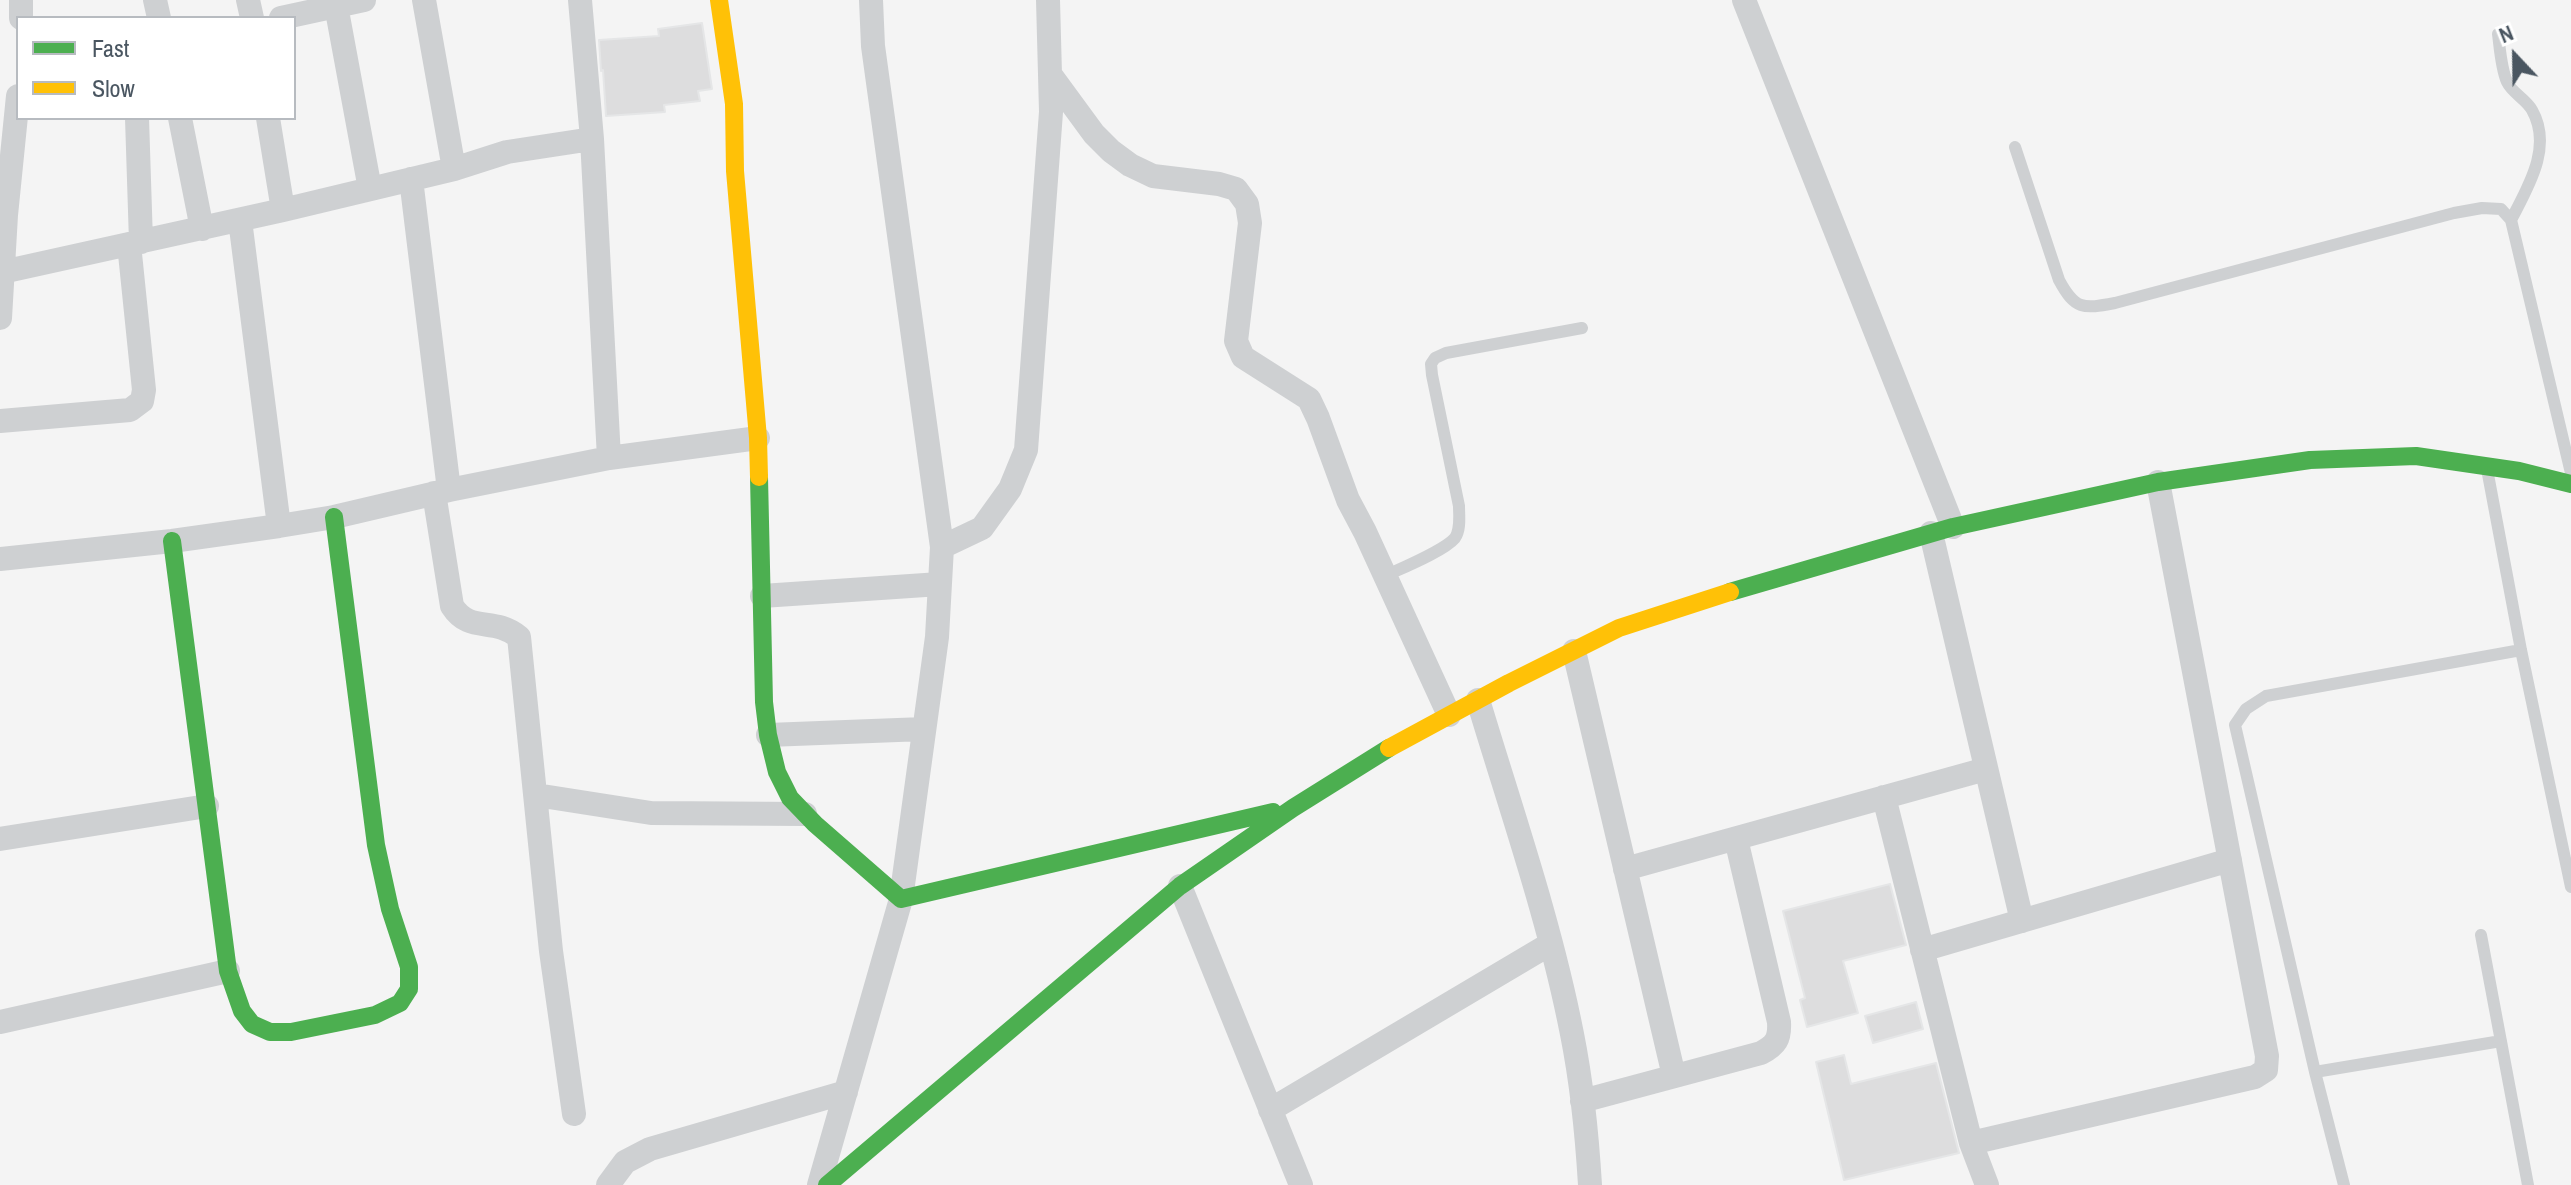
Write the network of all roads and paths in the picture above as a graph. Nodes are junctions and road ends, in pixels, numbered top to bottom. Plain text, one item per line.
1 (364, 0) edge
2 (424, 0) edge
3 (719, 0) edge
4 (871, 0) edge
5 (1048, 0) edge
6 (1744, 0) edge
7 (587, 1) edge
8 (336, 3) edge
9 (288, 16) edge
10 (2498, 34) dead end
11 (1050, 74) junction
12 (16, 118) edge
13 (137, 120) edge
14 (180, 120) edge
15 (268, 120) edge
16 (592, 139) junction
17 (2015, 147) dead end
18 (454, 169) junction
19 (411, 179) junction
20 (370, 189) junction
21 (283, 210) junction
22 (240, 220) junction
23 (2511, 220) junction
24 (202, 229) junction
25 (135, 243) junction
26 (2, 272) junction
27 (0, 318) edge
28 (1582, 328) dead end
29 (0, 421) edge
30 (758, 438) junction
31 (609, 458) junction
32 (2486, 466) junction
33 (2571, 473) edge
34 (2158, 482) junction
35 (2571, 484) edge
36 (441, 492) junction
37 (334, 517) junction
38 (279, 526) junction
39 (1942, 530) junction
40 (172, 541) junction
41 (942, 547) junction
42 (0, 559) edge
43 (1385, 576) junction
44 (940, 584) junction
45 (762, 596) junction
46 (2521, 650) junction
47 (1574, 651) junction
48 (1478, 700) junction
49 (1449, 715) junction
50 (924, 729) junction
51 (768, 735) junction
52 (1986, 769) junction
53 (536, 795) junction
54 (1884, 797) junction
55 (207, 806) junction
56 (1293, 808) junction
57 (805, 814) junction
58 (0, 839) edge
59 (1736, 839) junction
60 (2230, 860) junction
61 (1625, 869) junction
62 (1180, 886) junction
63 (2571, 887) edge
64 (901, 899) junction
65 (2022, 921) junction
66 (2481, 935) dead end
67 (1550, 944) junction
68 (1922, 950) junction
69 (228, 971) junction
70 (0, 1022) edge
71 (2501, 1041) junction
72 (2315, 1072) junction
73 (1674, 1076) junction
74 (846, 1092) junction
75 (1582, 1101) junction
76 (1270, 1110) junction
77 (574, 1114) dead end
78 (1971, 1143) junction
79 (608, 1185) edge
80 (819, 1185) edge
81 (827, 1185) edge
82 (1301, 1185) edge
83 (1590, 1185) edge
84 (1987, 1185) edge
85 (2344, 1185) edge
86 (2528, 1185) edge

1 - 8 street
2 - 18 street
3 - 30 street
4 - 41 street
5 - 11 street
6 - 39 street
7 - 16 street
8 - 9 street
8 - 20 street
10 - 23 lane
11 - 41 street
11 - 43 street
12 - 26 street
13 - 25 street
14 - 24 street
15 - 21 street
16 - 18 street
16 - 31 street
17 - 23 lane
18 - 19 street
19 - 20 street
19 - 36 street
20 - 21 street
21 - 22 street
22 - 24 street
22 - 38 street
23 - 33 lane
24 - 25 street
25 - 26 street
25 - 29 street
26 - 27 street
28 - 43 lane
30 - 31 street
30 - 45 street
31 - 36 street
32 - 34 street
32 - 35 street
32 - 46 lane
34 - 39 street
34 - 60 street
36 - 37 street
36 - 53 street
37 - 38 street
37 - 69 street
38 - 40 street
39 - 47 street
39 - 52 street
40 - 42 street
40 - 55 street
41 - 44 street
43 - 49 street
44 - 45 street
44 - 50 street
45 - 51 street
46 - 63 lane
46 - 72 lane
47 - 48 street
47 - 61 street
48 - 49 street
48 - 67 street
49 - 56 street
50 - 51 street
50 - 64 street
51 - 57 street
52 - 54 street
52 - 65 street
53 - 57 street
53 - 77 street
54 - 59 street
54 - 68 street
55 - 58 street
55 - 69 street
56 - 62 street
56 - 64 street
57 - 64 street
59 - 61 street
59 - 73 street
60 - 65 street
60 - 78 street
61 - 73 street
62 - 76 street
62 - 81 street
64 - 74 street
65 - 68 street
66 - 71 lane
67 - 75 street
67 - 76 street
68 - 78 street
69 - 70 street
71 - 72 lane
71 - 86 lane
72 - 85 lane
73 - 75 street
74 - 79 street
74 - 80 street
75 - 83 street
76 - 82 street
78 - 84 street

